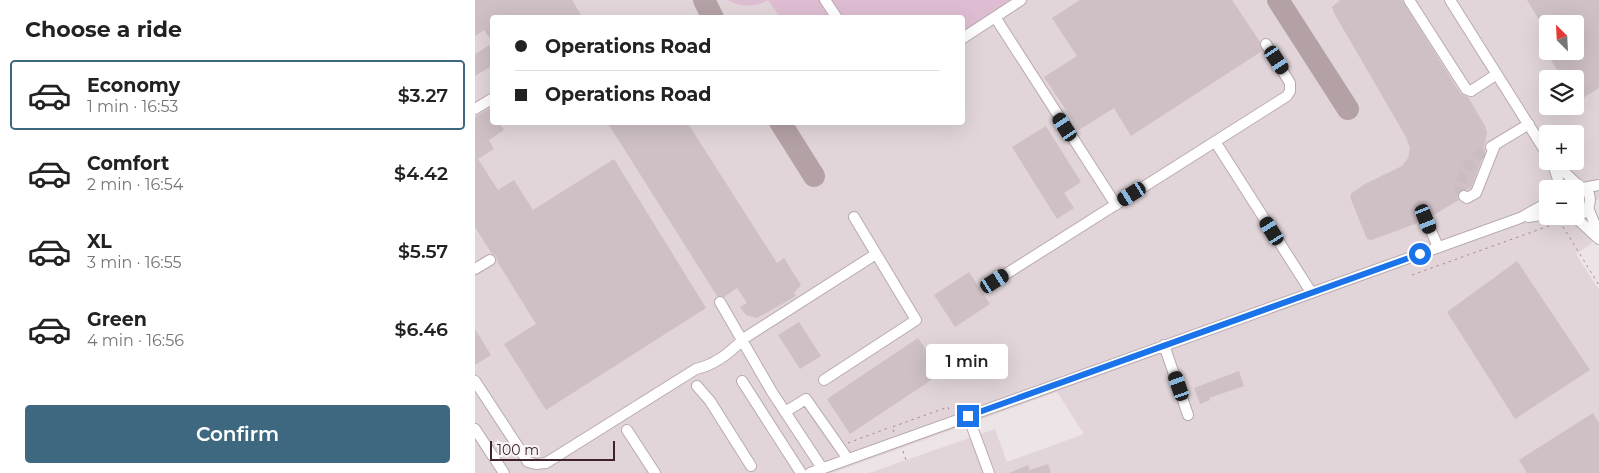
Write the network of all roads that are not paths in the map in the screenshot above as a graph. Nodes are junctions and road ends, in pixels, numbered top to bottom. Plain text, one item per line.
1 (825, 0) edge
2 (1021, 0) edge
3 (1409, 0) edge
4 (1450, 0) edge
5 (835, 15) edge
6 (995, 18) junction
7 (965, 37) edge
8 (1266, 44) dead end
9 (1497, 74) junction
10 (490, 99) edge
11 (476, 106) edge
12 (1529, 124) junction
13 (1539, 141) edge
14 (1216, 143) junction
15 (1495, 145) junction
16 (1486, 150) tunnel mouth
17 (1562, 170) edge
18 (1573, 180) edge
19 (1599, 185) edge
20 (1584, 187) edge
21 (1584, 190) edge
22 (1599, 194) edge
23 (1463, 196) dead end
24 (1116, 205) junction
25 (1589, 205) junction
26 (1539, 208) edge
27 (1584, 212) edge
28 (1539, 215) edge
29 (855, 217) dead end
30 (1520, 218) junction
31 (1426, 219) dead end
32 (1584, 225) edge
33 (1599, 234) edge
34 (1599, 239) edge
35 (1438, 247) junction
36 (876, 254) junction
37 (490, 260) dead end
38 (475, 269) edge
39 (995, 281) dead end
40 (1311, 292) junction
41 (720, 302) dead end
42 (743, 339) junction
43 (1164, 345) junction
44 (823, 380) dead end
45 (475, 381) edge
46 (742, 381) dead end
47 (697, 386) dead end
48 (785, 412) junction
49 (1189, 415) dead end
50 (968, 416) junction
51 (475, 429) edge
52 (627, 430) dead end
53 (848, 459) junction
54 (751, 466) dead end
55 (822, 468) junction
56 (503, 473) edge
57 (655, 473) edge
58 (801, 473) edge
59 (809, 473) edge
60 (989, 473) edge

1 - 5 street
2 - 6 street
3 - 9 street
4 - 9 street
6 - 7 street
6 - 24 street
8 - 14 street
9 - 12 street
10 - 11 street
12 - 13 street
12 - 15 street
14 - 24 street
14 - 40 street
15 - 16 street
15 - 23 street
17 - 18 street
19 - 20 street
21 - 25 street
22 - 25 street
24 - 39 street
25 - 27 street
25 - 33 street
26 - 30 street
28 - 30 street
29 - 36 street
30 - 35 street
31 - 35 street
32 - 34 street
35 - 40 street
36 - 42 street
36 - 44 street
37 - 38 street
40 - 43 street
41 - 42 street
42 - 45 street
42 - 48 street
43 - 49 street
43 - 50 street
46 - 58 street
47 - 54 street
48 - 53 street
48 - 55 street
50 - 53 street
50 - 60 street
51 - 56 street
52 - 57 street
53 - 55 street
55 - 59 street

